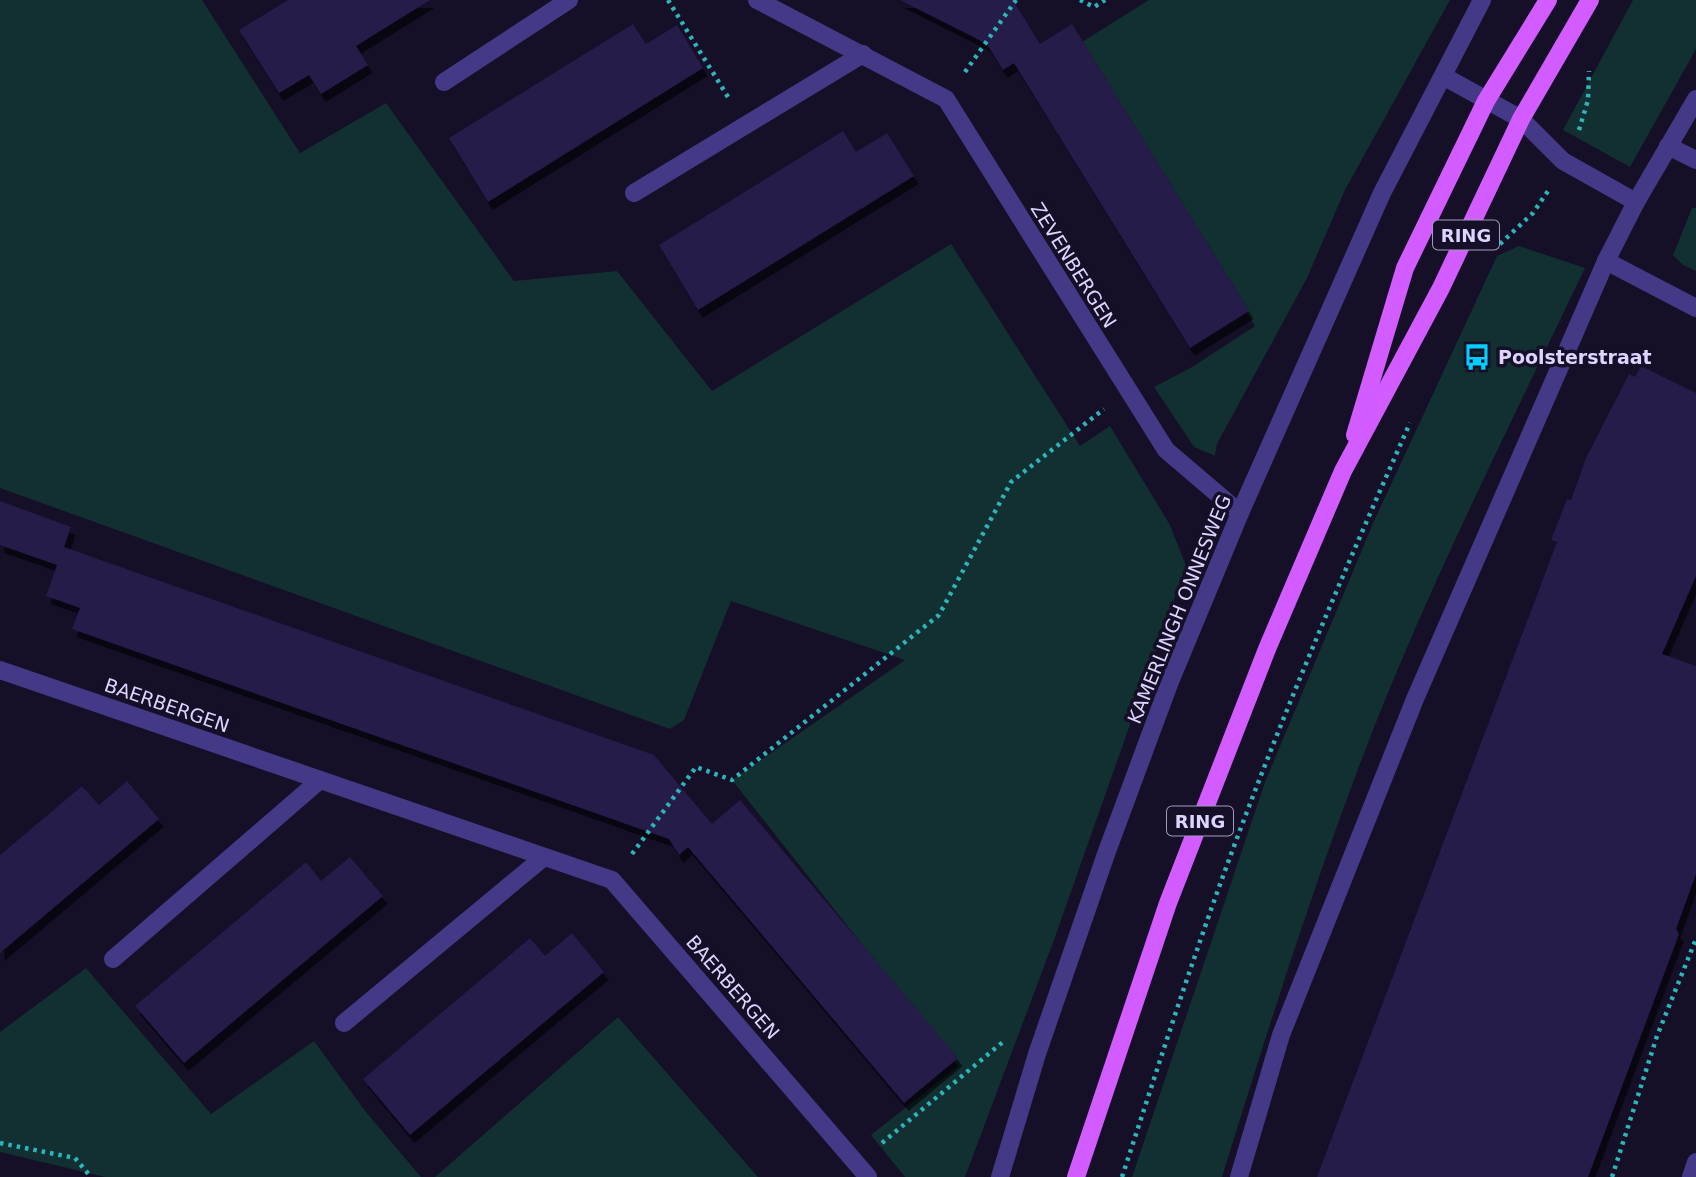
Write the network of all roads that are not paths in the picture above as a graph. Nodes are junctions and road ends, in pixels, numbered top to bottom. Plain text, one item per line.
1 (569, 0) edge
2 (757, 0) edge
3 (1482, 0) edge
4 (1548, 0) edge
5 (1590, 0) edge
6 (863, 54) junction
7 (1443, 76) junction
8 (443, 82) dead end
9 (1696, 99) edge
10 (1486, 101) junction
11 (1521, 119) junction
12 (1668, 146) junction
13 (1696, 160) edge
14 (634, 193) dead end
15 (1636, 202) junction
16 (1606, 261) junction
17 (1696, 308) edge
18 (1343, 471) junction
19 (1241, 513) junction
20 (0, 670) edge
21 (320, 780) junction
22 (544, 857) junction
23 (113, 959) dead end
24 (344, 1023) dead end
25 (1696, 1163) edge
26 (862, 1170) edge
27 (1000, 1177) edge
28 (1076, 1177) edge
29 (1239, 1177) edge
30 (1691, 1177) edge

1 - 8 street
2 - 6 street, ZEVENBERGEN
3 - 7 street, KAMERLINGH ONNESWEG
4 - 10 main road, RING
5 - 11 main road, RING
6 - 14 street
6 - 19 street, ZEVENBERGEN
7 - 10 street
7 - 19 street, KAMERLINGH ONNESWEG
9 - 12 street
10 - 11 street
10 - 18 main road, RING
11 - 15 street
11 - 18 main road, RING
12 - 13 street
12 - 15 street
15 - 16 street
16 - 17 street
16 - 29 street
18 - 28 main road, RING
19 - 27 street, KAMERLINGH ONNESWEG
20 - 21 street, BAERBERGEN
21 - 22 street, BAERBERGEN
21 - 23 street
22 - 24 street
22 - 26 street, BAERBERGEN
25 - 30 street

